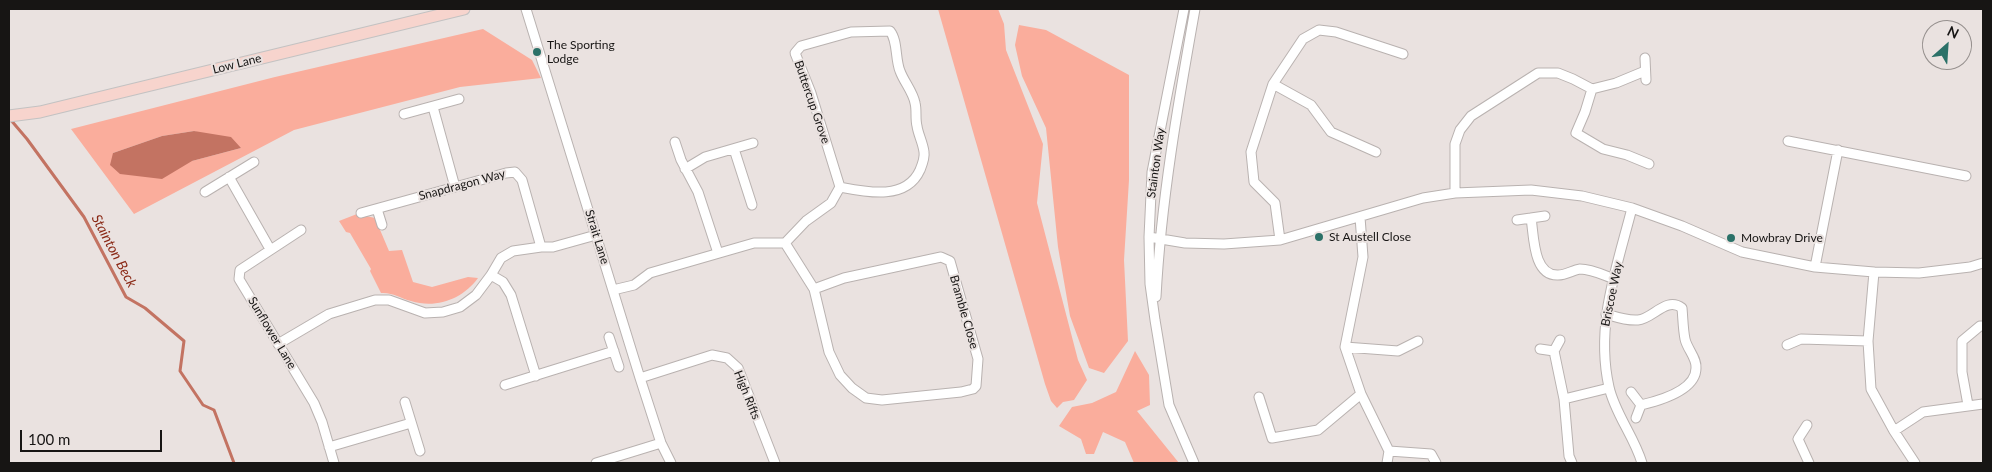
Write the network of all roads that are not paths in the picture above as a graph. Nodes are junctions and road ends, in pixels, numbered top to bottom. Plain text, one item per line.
1 (464, 9) edge
2 (526, 9) edge
3 (1184, 9) edge
4 (1195, 9) edge
5 (1403, 54) dead end
6 (1645, 58) dead end
7 (1273, 84) junction
8 (1592, 89) junction
9 (459, 99) dead end
10 (433, 107) junction
11 (404, 114) dead end
12 (13, 116) edge
13 (1788, 141) dead end
14 (675, 142) dead end
15 (753, 143) dead end
16 (734, 148) junction
17 (1838, 150) junction
18 (1376, 152) dead end
19 (254, 162) dead end
20 (1649, 164) dead end
21 (685, 169) junction
22 (1966, 176) dead end
23 (229, 178) junction
24 (840, 186) junction
25 (455, 187) junction
26 (205, 192) dead end
27 (1455, 193) junction
28 (752, 205) dead end
29 (377, 208) junction
30 (1632, 208) junction
31 (361, 212) dead end
32 (1546, 216) dead end
33 (1360, 217) junction
34 (1531, 218) junction
35 (1517, 220) dead end
36 (382, 225) dead end
37 (301, 230) dead end
38 (596, 235) junction
39 (1148, 237) junction
40 (1161, 239) junction
41 (1280, 240) junction
42 (785, 242) junction
43 (541, 247) junction
44 (270, 249) junction
45 (718, 253) junction
46 (1983, 263) edge
47 (1815, 267) junction
48 (1874, 272) junction
49 (492, 275) junction
50 (1614, 279) junction
51 (814, 289) junction
52 (614, 290) junction
53 (1606, 314) junction
54 (1155, 320) junction
55 (1983, 326) edge
56 (609, 337) dead end
57 (1560, 340) dead end
58 (1418, 341) dead end
59 (1868, 341) junction
60 (278, 344) junction
61 (1786, 346) dead end
62 (1345, 347) junction
63 (1540, 349) dead end
64 (614, 351) junction
65 (1554, 351) junction
66 (618, 367) dead end
67 (536, 376) junction
68 (640, 378) junction
69 (505, 385) dead end
70 (1609, 388) junction
71 (1631, 392) dead end
72 (1361, 394) junction
73 (1259, 397) dead end
74 (1564, 399) junction
75 (405, 402) dead end
76 (1983, 404) edge
77 (1641, 405) junction
78 (1968, 405) junction
79 (1636, 418) dead end
80 (411, 423) junction
81 (1807, 425) dead end
82 (1894, 431) junction
83 (661, 443) junction
84 (329, 447) junction
85 (420, 451) dead end
86 (1389, 451) junction
87 (334, 463) edge
88 (596, 463) edge
89 (671, 463) edge
90 (775, 463) edge
91 (1194, 463) edge
92 (1387, 463) edge
93 (1436, 463) edge
94 (1572, 463) edge
95 (1642, 463) edge
96 (1809, 463) edge
97 (1915, 463) edge

1 - 12 main road, Low Lane
2 - 38 street, Strait Lane
3 - 39 street, Stainton Way
4 - 40 street, Stainton Way
5 - 7 street
6 - 8 street
7 - 18 street
7 - 41 street
8 - 20 street
8 - 27 street
9 - 10 street
10 - 11 street
10 - 25 street
13 - 17 street
14 - 21 street
15 - 16 street
16 - 21 street
16 - 28 street
17 - 22 street
17 - 47 street
19 - 23 street
21 - 45 street
23 - 26 street
23 - 44 street
24 - 24 street, Buttercup Grove
24 - 42 street
25 - 29 street, Snapdragon Way
25 - 43 street, Snapdragon Way
27 - 30 street
27 - 33 street
29 - 31 street, Snapdragon Way
29 - 36 street
30 - 47 street
30 - 50 street, Briscoe Way
32 - 34 street
33 - 41 street
33 - 62 street
34 - 35 street
34 - 50 street
37 - 44 street, Sunflower Lane
38 - 43 street
38 - 52 street, Strait Lane
39 - 40 street
39 - 54 street, Stainton Way
40 - 41 street
40 - 54 street, Stainton Way
42 - 45 street
42 - 51 street, Bramble Close
43 - 49 street
44 - 60 street, Sunflower Lane
45 - 52 street
46 - 48 street
47 - 48 street
48 - 59 street
49 - 60 street
49 - 67 street
50 - 53 street, Briscoe Way
51 - 51 street, Bramble Close
52 - 68 street, Strait Lane
53 - 70 street, Briscoe Way
53 - 77 street
54 - 91 street, Stainton Way
55 - 78 street
56 - 64 street
57 - 65 street
58 - 62 street
59 - 61 street
59 - 82 street
60 - 84 street, Sunflower Lane
62 - 72 street
63 - 65 street
64 - 66 street
64 - 67 street
65 - 74 street
67 - 69 street
68 - 83 street, Strait Lane
68 - 90 street, High Rifts
70 - 74 street
70 - 95 street, Briscoe Way
71 - 77 street
72 - 73 street
72 - 86 street
74 - 94 street
75 - 80 street
76 - 78 street
77 - 79 street
78 - 82 street
80 - 84 street
80 - 85 street
81 - 96 street
82 - 97 street
83 - 88 street
83 - 89 street, Strait Lane
84 - 87 street, Sunflower Lane
86 - 92 street
86 - 93 street

